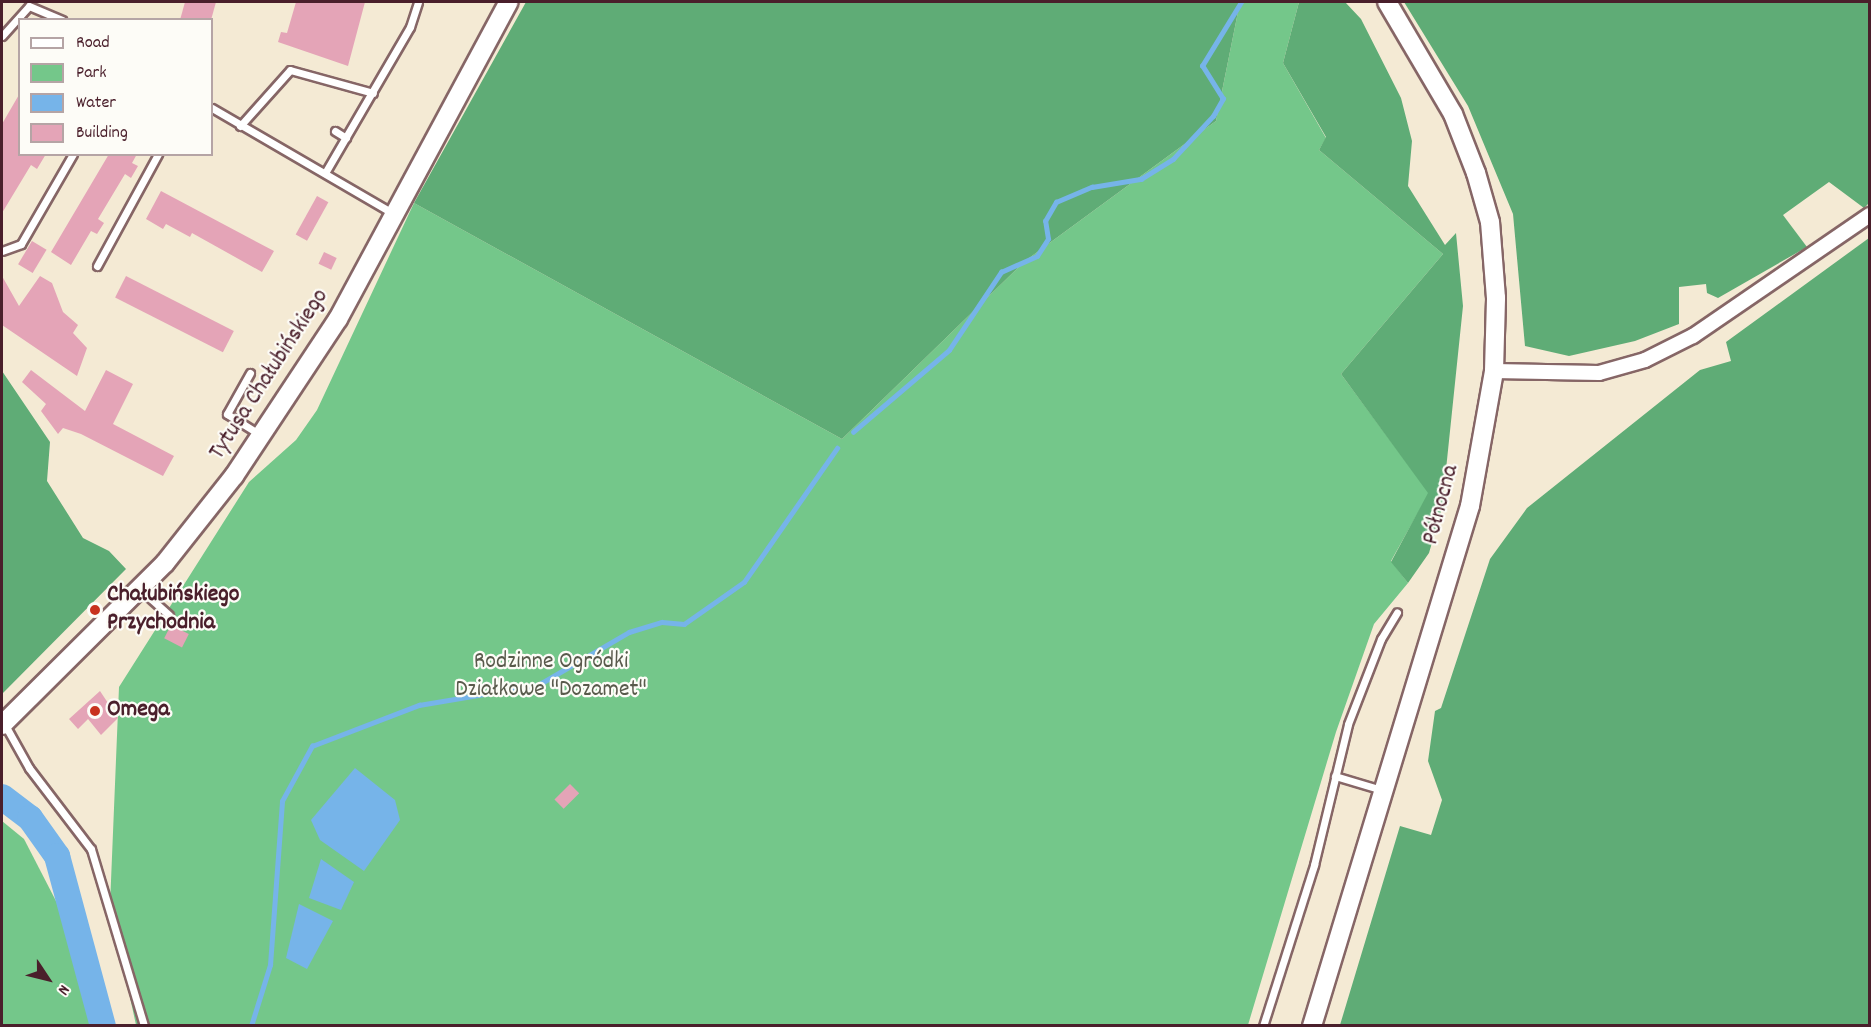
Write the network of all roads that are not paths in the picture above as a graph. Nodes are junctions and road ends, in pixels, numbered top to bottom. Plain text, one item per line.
1 (418, 2) edge
2 (509, 2) edge
3 (1387, 2) edge
4 (18, 18) edge
5 (18, 18) edge
6 (57, 18) edge
7 (2, 36) edge
8 (373, 93) junction
9 (213, 109) edge
10 (240, 126) junction
11 (335, 131) dead end
12 (346, 138) junction
13 (72, 156) edge
14 (157, 156) edge
15 (325, 173) junction
16 (394, 214) junction
17 (1869, 216) edge
18 (2, 251) edge
19 (97, 266) dead end
20 (1494, 371) junction
21 (250, 373) dead end
22 (261, 435) junction
23 (140, 589) junction
24 (1397, 612) dead end
25 (169, 615) dead end
26 (2, 724) edge
27 (1335, 776) junction
28 (1383, 790) junction
29 (144, 1026) edge
30 (1263, 1026) edge
31 (1312, 1026) edge

1 - 8 lane
2 - 16 street, Tytusa Chałubińskiego
3 - 20 street, Północna
4 - 6 lane
5 - 7 lane
8 - 10 lane
8 - 12 lane
9 - 10 lane
10 - 15 lane
11 - 12 lane
12 - 15 lane
13 - 18 lane
14 - 19 lane
15 - 16 lane
16 - 22 street, Tytusa Chałubińskiego
17 - 20 street
20 - 28 street, Północna
21 - 22 lane
22 - 23 street, Tytusa Chałubińskiego
23 - 25 lane
23 - 26 street, Tytusa Chałubińskiego
24 - 27 lane
26 - 29 lane
27 - 28 lane
27 - 30 lane
28 - 31 street, Północna

